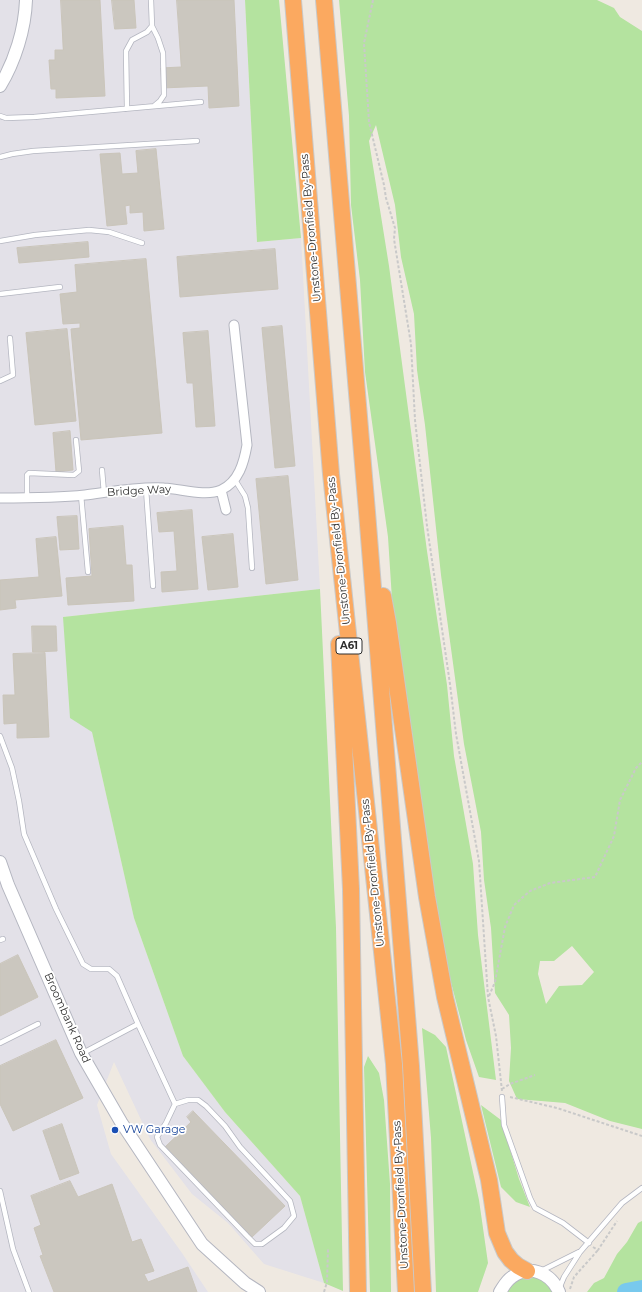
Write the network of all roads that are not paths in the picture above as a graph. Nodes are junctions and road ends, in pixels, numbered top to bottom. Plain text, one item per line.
1 (26, 0) edge
2 (151, 0) edge
3 (293, 0) edge
4 (324, 0) edge
5 (152, 26) junction
6 (0, 86) edge
7 (200, 102) dead end
8 (154, 106) junction
9 (128, 109) junction
10 (0, 116) edge
11 (197, 141) dead end
12 (0, 157) edge
13 (0, 241) edge
14 (142, 243) dead end
15 (60, 287) dead end
16 (0, 294) edge
17 (234, 325) dead end
18 (10, 338) dead end
19 (0, 381) edge
20 (76, 440) dead end
21 (102, 470) dead end
22 (331, 474) junction
23 (235, 480) junction
24 (146, 488) junction
25 (221, 490) junction
26 (104, 493) junction
27 (81, 495) junction
28 (0, 498) edge
29 (27, 498) junction
30 (226, 510) dead end
31 (367, 512) junction
32 (252, 568) dead end
33 (88, 572) dead end
34 (153, 586) dead end
35 (0, 736) edge
36 (0, 862) edge
37 (38, 1024) dead end
38 (138, 1024) junction
39 (0, 1043) edge
40 (81, 1053) junction
41 (502, 1098) road end
42 (175, 1104) junction
43 (642, 1188) edge
44 (0, 1191) edge
45 (589, 1243) junction
46 (580, 1252) junction
47 (533, 1272) junction
48 (423, 1290) edge
49 (501, 1291) edge
50 (29, 1292) edge
51 (259, 1292) edge
52 (358, 1292) edge
53 (406, 1292) edge
54 (562, 1292) edge

1 - 6 street
2 - 5 lane
3 - 22 highway, Unstone-Dronfield By-Pass / A61
4 - 31 highway, Unstone-Dronfield By-Pass / A61
5 - 8 lane
5 - 9 lane
7 - 8 lane
8 - 9 lane
9 - 10 lane
11 - 12 lane
13 - 14 lane
15 - 16 lane
17 - 23 street, Bridge Way
18 - 19 lane
20 - 29 lane
21 - 26 lane
22 - 52 highway, A61
22 - 53 highway, Unstone-Dronfield By-Pass / A61
23 - 25 street, Bridge Way
23 - 32 lane
24 - 25 street, Bridge Way
24 - 26 street, Bridge Way
24 - 34 lane
25 - 30 street
26 - 27 street, Bridge Way
27 - 29 street, Bridge Way
27 - 33 lane
28 - 29 street, Bridge Way
31 - 47 highway, A61
31 - 48 highway, Unstone-Dronfield By-Pass / A61
35 - 38 lane
36 - 40 street, Broombank Road
37 - 39 lane
38 - 40 lane
38 - 42 lane
40 - 51 street, Broombank Road
41 - 45 lane
42 - 42 lane
43 - 45 lane
44 - 50 lane
45 - 46 lane
46 - 47 lane
46 - 54 lane
47 - 49 street
47 - 54 street

